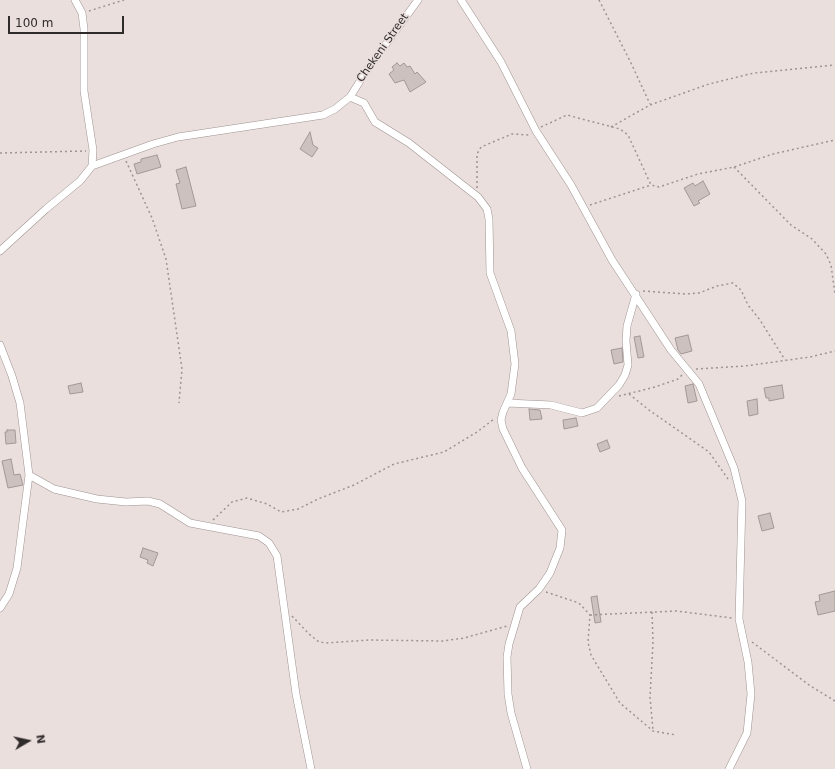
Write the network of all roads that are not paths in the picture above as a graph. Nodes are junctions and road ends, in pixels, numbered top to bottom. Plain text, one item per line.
1 (75, 0) edge
2 (418, 0) edge
3 (461, 0) edge
4 (350, 97) junction
5 (92, 166) junction
6 (0, 251) edge
7 (636, 294) junction
8 (0, 345) edge
9 (506, 403) junction
10 (29, 475) junction
11 (0, 608) edge
12 (311, 769) edge
13 (527, 769) edge
14 (729, 769) edge

1 - 5 street
2 - 4 street, Chekeni Street
3 - 7 street
4 - 5 street, Chekeni Street
4 - 9 street
5 - 6 street
7 - 9 street
7 - 14 street
8 - 10 street
9 - 13 street
10 - 11 street
10 - 12 street

